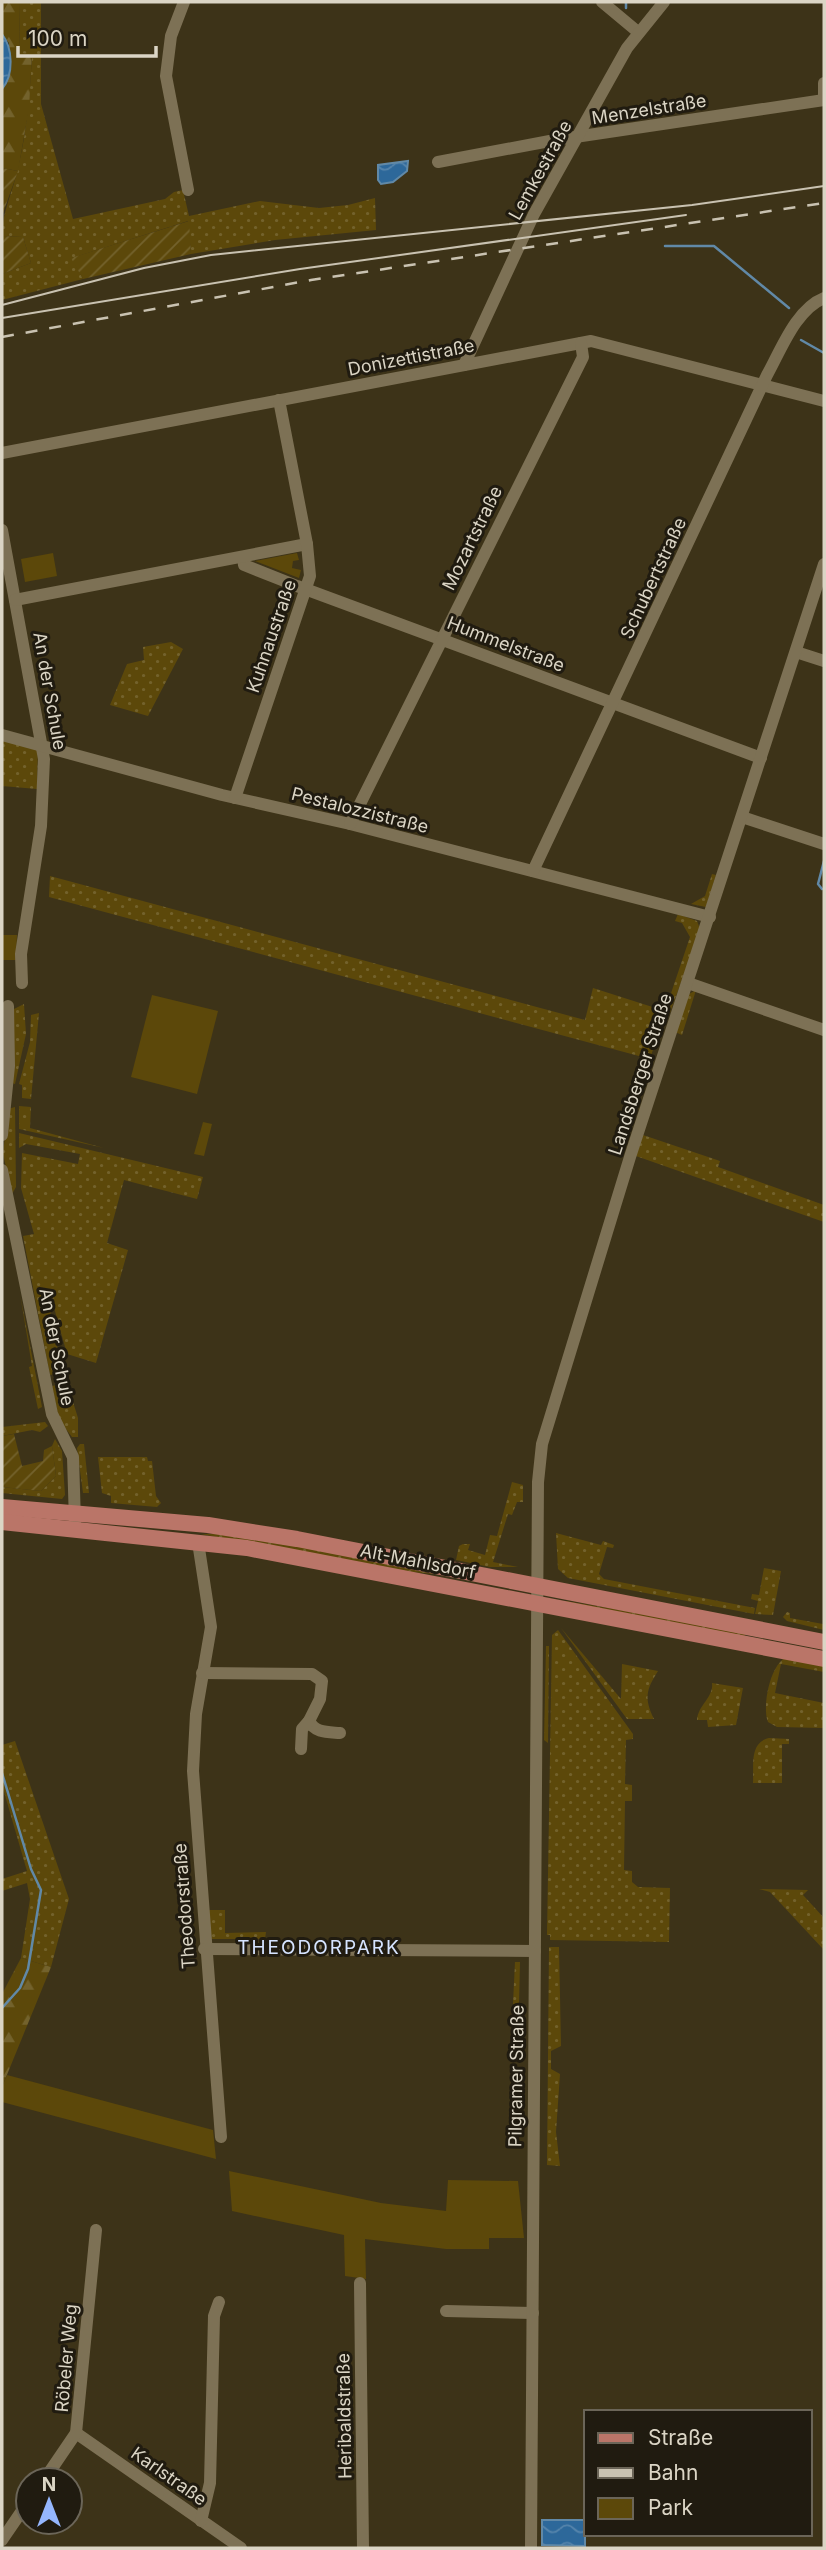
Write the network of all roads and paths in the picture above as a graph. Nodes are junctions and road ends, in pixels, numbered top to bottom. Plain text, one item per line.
1 (184, 2) edge
2 (602, 2) edge
3 (664, 2) edge
4 (638, 32) junction
5 (824, 83) edge
6 (824, 100) edge
7 (577, 138) junction
8 (438, 162) dead end
9 (188, 190) dead end
10 (824, 298) edge
11 (581, 343) junction
12 (464, 365) junction
13 (762, 384) junction
14 (279, 400) junction
15 (824, 401) edge
16 (2, 453) edge
17 (2, 537) edge
18 (307, 544) junction
19 (243, 558) junction
20 (824, 564) edge
21 (306, 589) junction
22 (15, 600) junction
23 (443, 638) junction
24 (796, 652) junction
25 (824, 661) edge
26 (612, 704) junction
27 (2, 735) edge
28 (44, 744) junction
29 (761, 758) junction
30 (235, 798) junction
31 (742, 817) junction
32 (350, 824) junction
33 (824, 844) edge
34 (533, 871) junction
35 (710, 917) junction
36 (22, 983) dead end
37 (688, 983) junction
38 (8, 1006) dead end
39 (824, 1030) edge
40 (2, 1135) edge
41 (2, 1170) edge
42 (2, 1507) edge
43 (2, 1522) edge
44 (75, 1522) junction
45 (198, 1542) junction
46 (539, 1587) junction
47 (538, 1604) junction
48 (824, 1642) edge
49 (824, 1660) edge
50 (202, 1674) junction
51 (309, 1721) junction
52 (340, 1732) dead end
53 (301, 1749) dead end
54 (205, 1949) junction
55 (535, 1951) junction
56 (220, 2137) dead end
57 (96, 2230) dead end
58 (360, 2283) dead end
59 (219, 2302) dead end
60 (446, 2311) dead end
61 (533, 2313) junction
62 (76, 2433) junction
63 (54, 2466) edge
64 (201, 2521) junction
65 (14, 2522) edge
66 (2, 2540) edge
67 (241, 2548) edge
68 (363, 2548) edge
69 (531, 2548) edge

1 - 9 street
2 - 4 street
3 - 4 street, Lemkestraße
4 - 7 street, Lemkestraße
5 - 6 street
6 - 7 street, Menzelstraße
7 - 8 street, Menzelstraße
7 - 12 street, Lemkestraße
10 - 13 street, Schubertstraße
11 - 12 street, Donizettistraße
11 - 13 street, Donizettistraße
11 - 23 street, Mozartstraße
12 - 14 street, Donizettistraße
13 - 15 street, Donizettistraße
13 - 26 street, Schubertstraße
14 - 16 street, Donizettistraße
14 - 18 street, Kuhnaustraße
17 - 22 street, An der Schule
18 - 19 street
18 - 21 street, Kuhnaustraße
19 - 21 street, Hummelstraße
19 - 22 street
20 - 24 street, Landsberger Straße
21 - 23 street, Hummelstraße
21 - 30 street, Kuhnaustraße
22 - 28 street, An der Schule
23 - 26 street, Hummelstraße
23 - 32 street, Mozartstraße
24 - 25 street
24 - 29 street, Landsberger Straße
26 - 29 street, Hummelstraße
26 - 34 street, Schubertstraße
27 - 28 street, Pestalozzistraße
28 - 30 street, Pestalozzistraße
28 - 36 street, An der Schule
29 - 31 street, Landsberger Straße
30 - 32 street, Pestalozzistraße
31 - 33 street
31 - 35 street, Landsberger Straße
32 - 34 street, Pestalozzistraße
34 - 35 street, Pestalozzistraße
35 - 37 street, Landsberger Straße
37 - 39 street
37 - 46 street, Landsberger Straße
38 - 40 street
41 - 44 street, An der Schule
42 - 44 main road, Alt-Mahlsdorf
43 - 44 main road, Alt-Mahlsdorf
44 - 45 main road, Alt-Mahlsdorf
44 - 46 main road, Alt-Mahlsdorf
45 - 47 main road, Alt-Mahlsdorf
45 - 50 street, Theodorstraße
46 - 47 street, Landsberger Straße
46 - 48 main road, Alt-Mahlsdorf
47 - 49 main road, Alt-Mahlsdorf
47 - 55 street, Pilgramer Straße
50 - 51 street
50 - 54 street, Theodorstraße
51 - 52 street
51 - 53 street
54 - 55 street
54 - 56 street, Theodorstraße
55 - 61 street, Pilgramer Straße
57 - 62 street, Röbeler Weg
58 - 68 street, Heribaldstraße
59 - 64 street
60 - 61 street
61 - 69 street, Pilgramer Straße
62 - 63 street, Röbeler Weg
62 - 64 street, Karlstraße
64 - 67 street, Karlstraße
65 - 66 street

